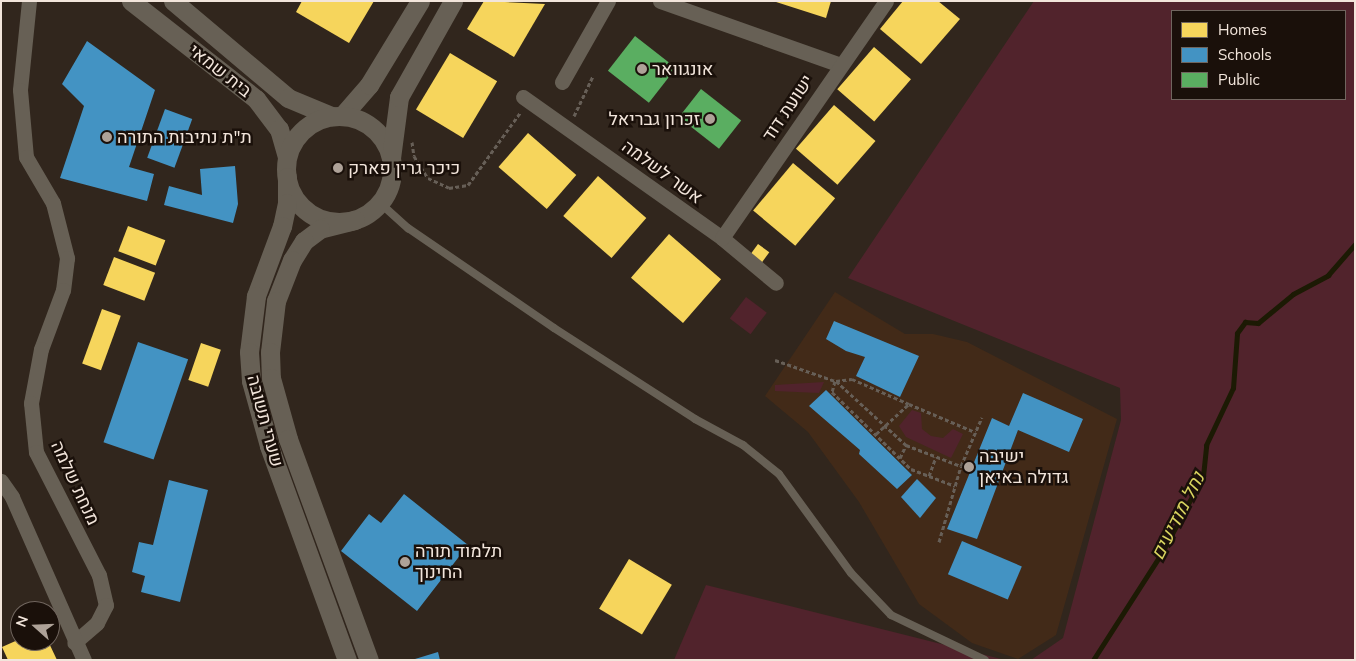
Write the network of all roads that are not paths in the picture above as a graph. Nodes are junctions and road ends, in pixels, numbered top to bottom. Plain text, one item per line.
1 (130, 1) edge
2 (173, 1) edge
3 (420, 1) edge
4 (453, 1) edge
5 (608, 1) edge
6 (660, 1) edge
7 (886, 1) edge
8 (31, 4) edge
9 (841, 65) junction
10 (562, 82) dead end
11 (526, 99) road end
12 (336, 116) junction
13 (287, 157) junction
14 (391, 159) junction
15 (286, 177) junction
16 (380, 202) junction
17 (355, 220) junction
18 (722, 238) junction
19 (776, 283) dead end
20 (1, 481) edge
21 (74, 643) junction
22 (84, 660) edge
23 (347, 660) edge
24 (369, 660) edge
25 (986, 660) edge

1 - 13 street, בית שמאי
2 - 12 street, בית שמאי
3 - 12 street
4 - 14 street
5 - 10 street
6 - 9 street
7 - 9 street, ישועת דוד
8 - 21 street, מנחת שלמה
9 - 18 street, ישועת דוד
11 - 18 street, אשר לשלמה
12 - 13 street
12 - 14 street
13 - 15 street
14 - 16 street
15 - 17 street
15 - 23 street, שערי תשובה
16 - 17 street
16 - 25 lane
17 - 24 street, שערי תשובה
18 - 19 street, אשר לשלמה
20 - 21 street
21 - 22 street

